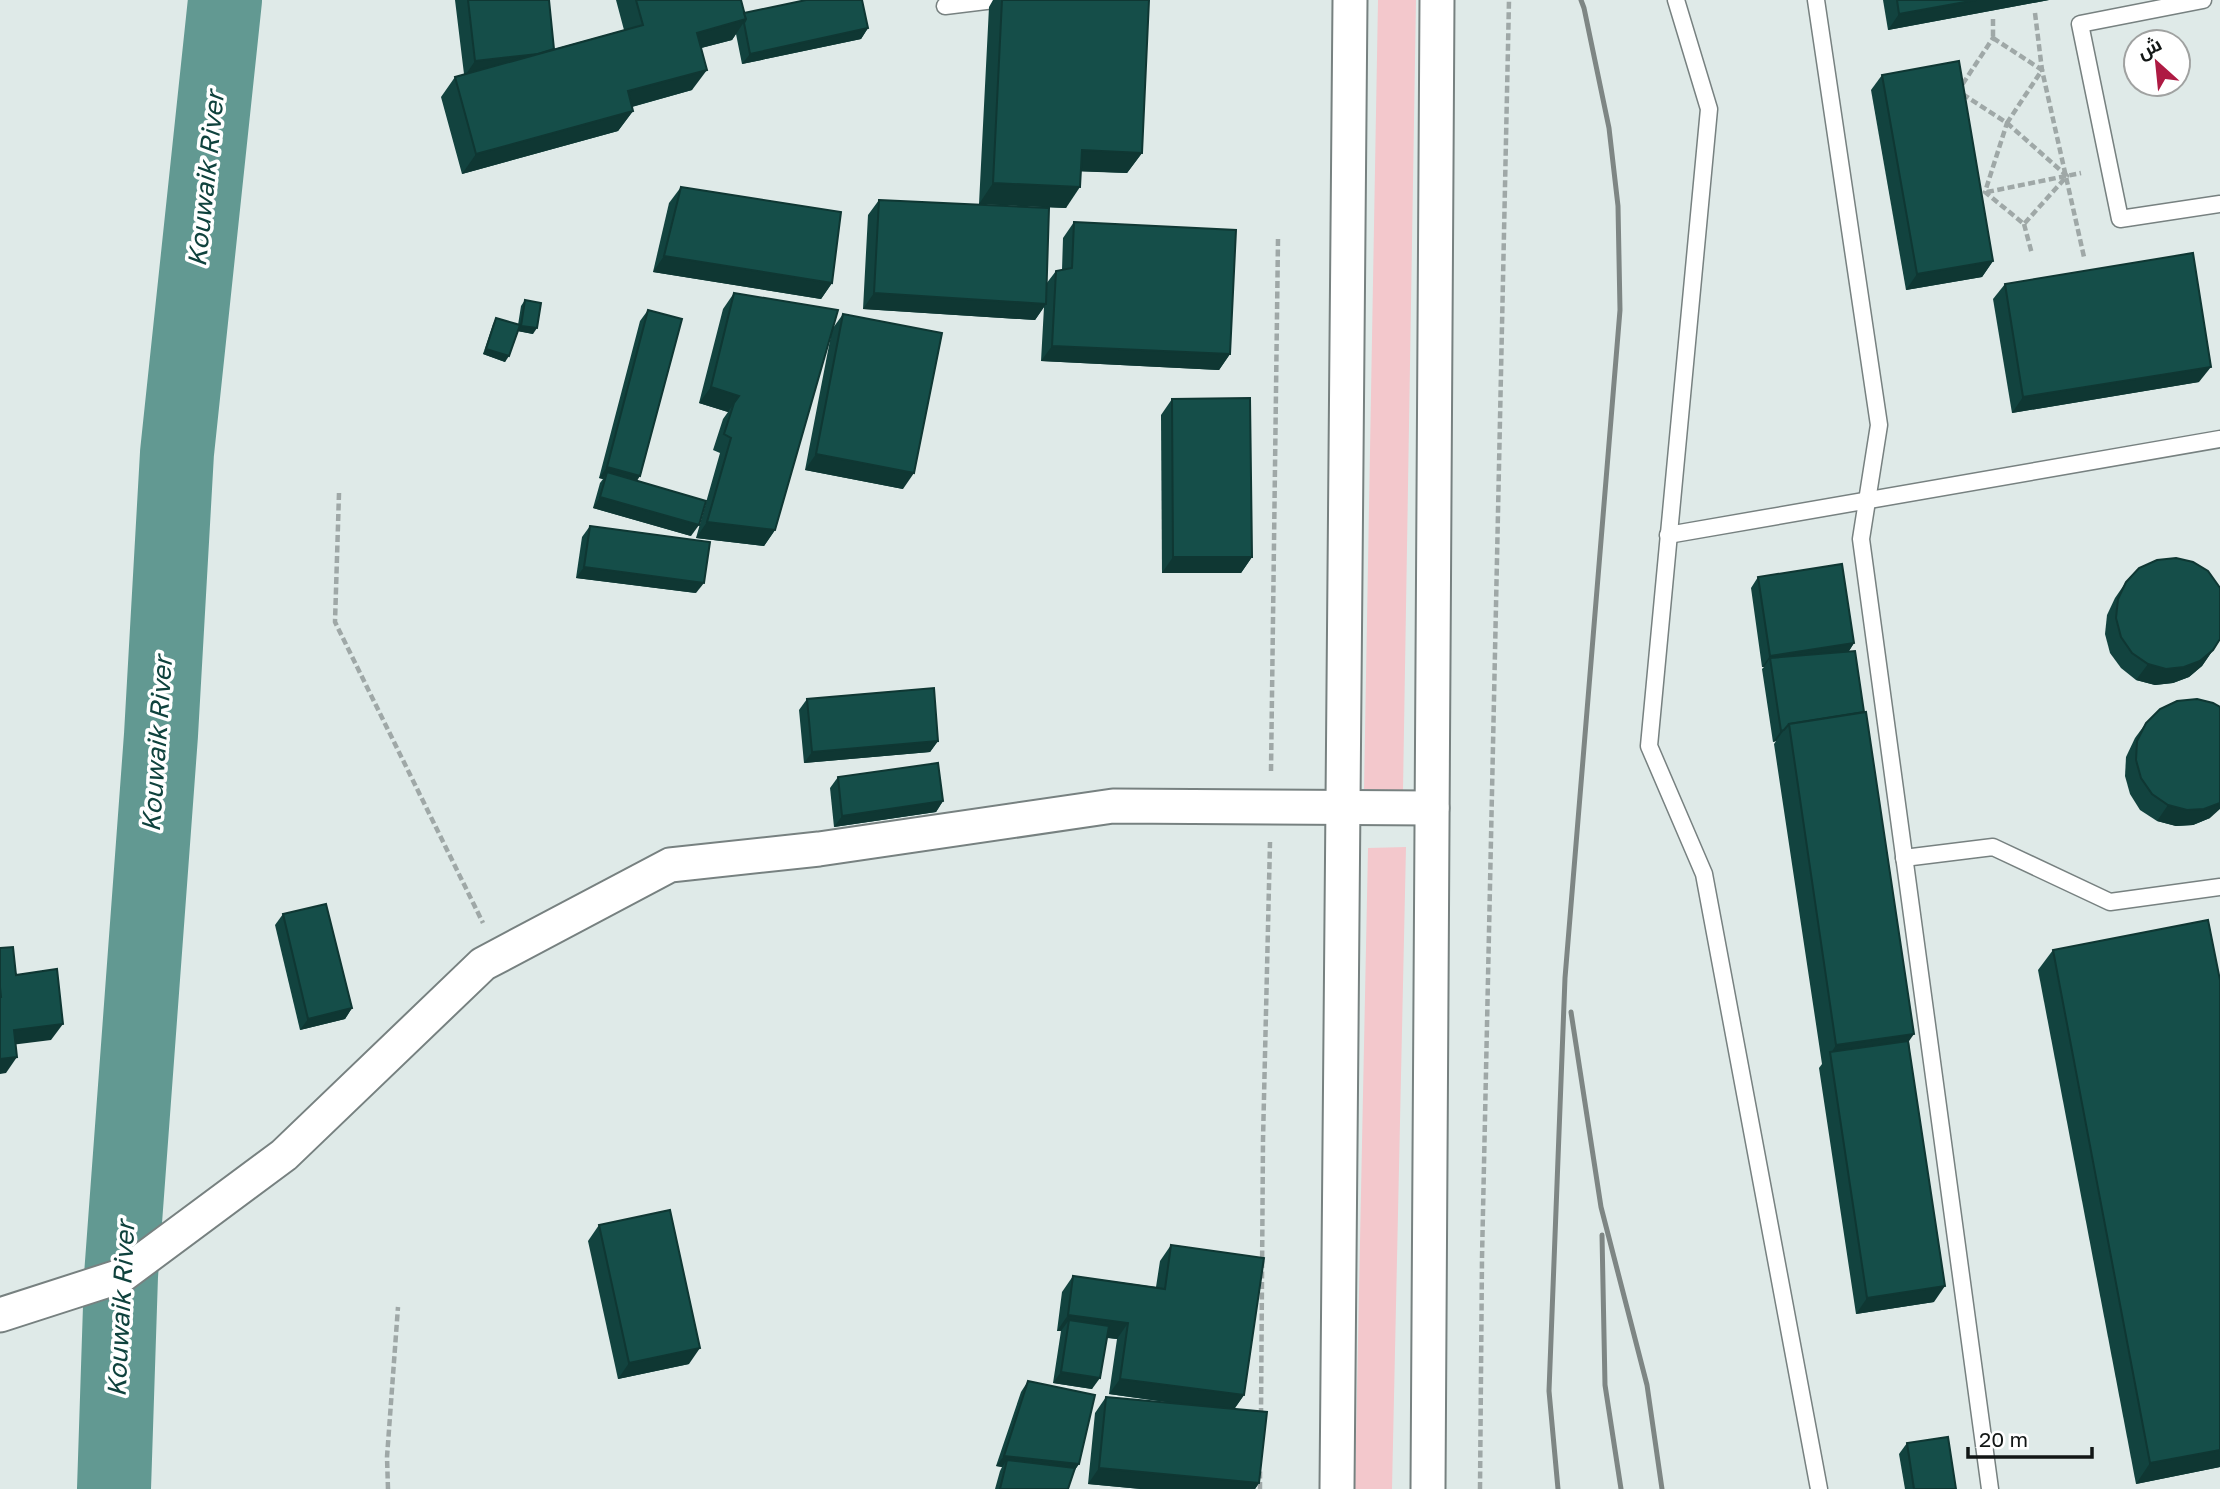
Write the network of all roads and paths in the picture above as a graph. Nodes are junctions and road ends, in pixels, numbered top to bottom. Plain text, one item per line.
1 (994, 0) edge
2 (1350, 0) edge
3 (1437, 0) edge
4 (1509, 0) edge
5 (1676, 0) edge
6 (1816, 0) edge
7 (2203, 0) edge
8 (945, 6) dead end
9 (2035, 13) dead end
10 (1993, 19) dead end
11 (1993, 38) junction
12 (2042, 70) junction
13 (2007, 123) junction
14 (2109, 168) junction
15 (2067, 176) junction
16 (1985, 192) junction
17 (2220, 204) edge
18 (2024, 224) junction
19 (1278, 239) dead end
20 (2032, 254) dead end
21 (2084, 257) dead end
22 (2220, 439) edge
23 (339, 493) dead end
24 (1867, 500) junction
25 (1668, 535) junction
26 (1271, 808) junction
27 (1343, 808) junction
28 (1432, 808) junction
29 (1904, 858) junction
30 (2220, 887) edge
31 (498, 956) junction
32 (398, 1307) dead end
33 (0, 1315) edge
34 (1261, 1419) edge
35 (1260, 1461) edge
36 (388, 1489) edge
37 (1260, 1489) edge
38 (1337, 1489) edge
39 (1428, 1489) edge
40 (1480, 1489) edge
41 (1819, 1489) edge
42 (1990, 1489) edge

1 - 8 lane
2 - 27 street
3 - 28 street
4 - 40 path
5 - 25 lane
6 - 24 lane
7 - 14 lane
9 - 12 path
10 - 11 path
11 - 12 path
11 - 13 path
12 - 13 path
12 - 15 path
13 - 15 path
13 - 16 path
14 - 15 path
14 - 17 lane
15 - 16 path
15 - 18 path
15 - 21 path
16 - 18 path
18 - 20 path
19 - 26 path
22 - 24 lane
23 - 31 path
24 - 25 lane
24 - 29 lane
25 - 41 lane
26 - 27 street
26 - 31 street
26 - 34 path
27 - 28 street
27 - 38 street
28 - 39 street
29 - 30 lane
29 - 42 lane
31 - 33 street
32 - 36 path
35 - 37 path

